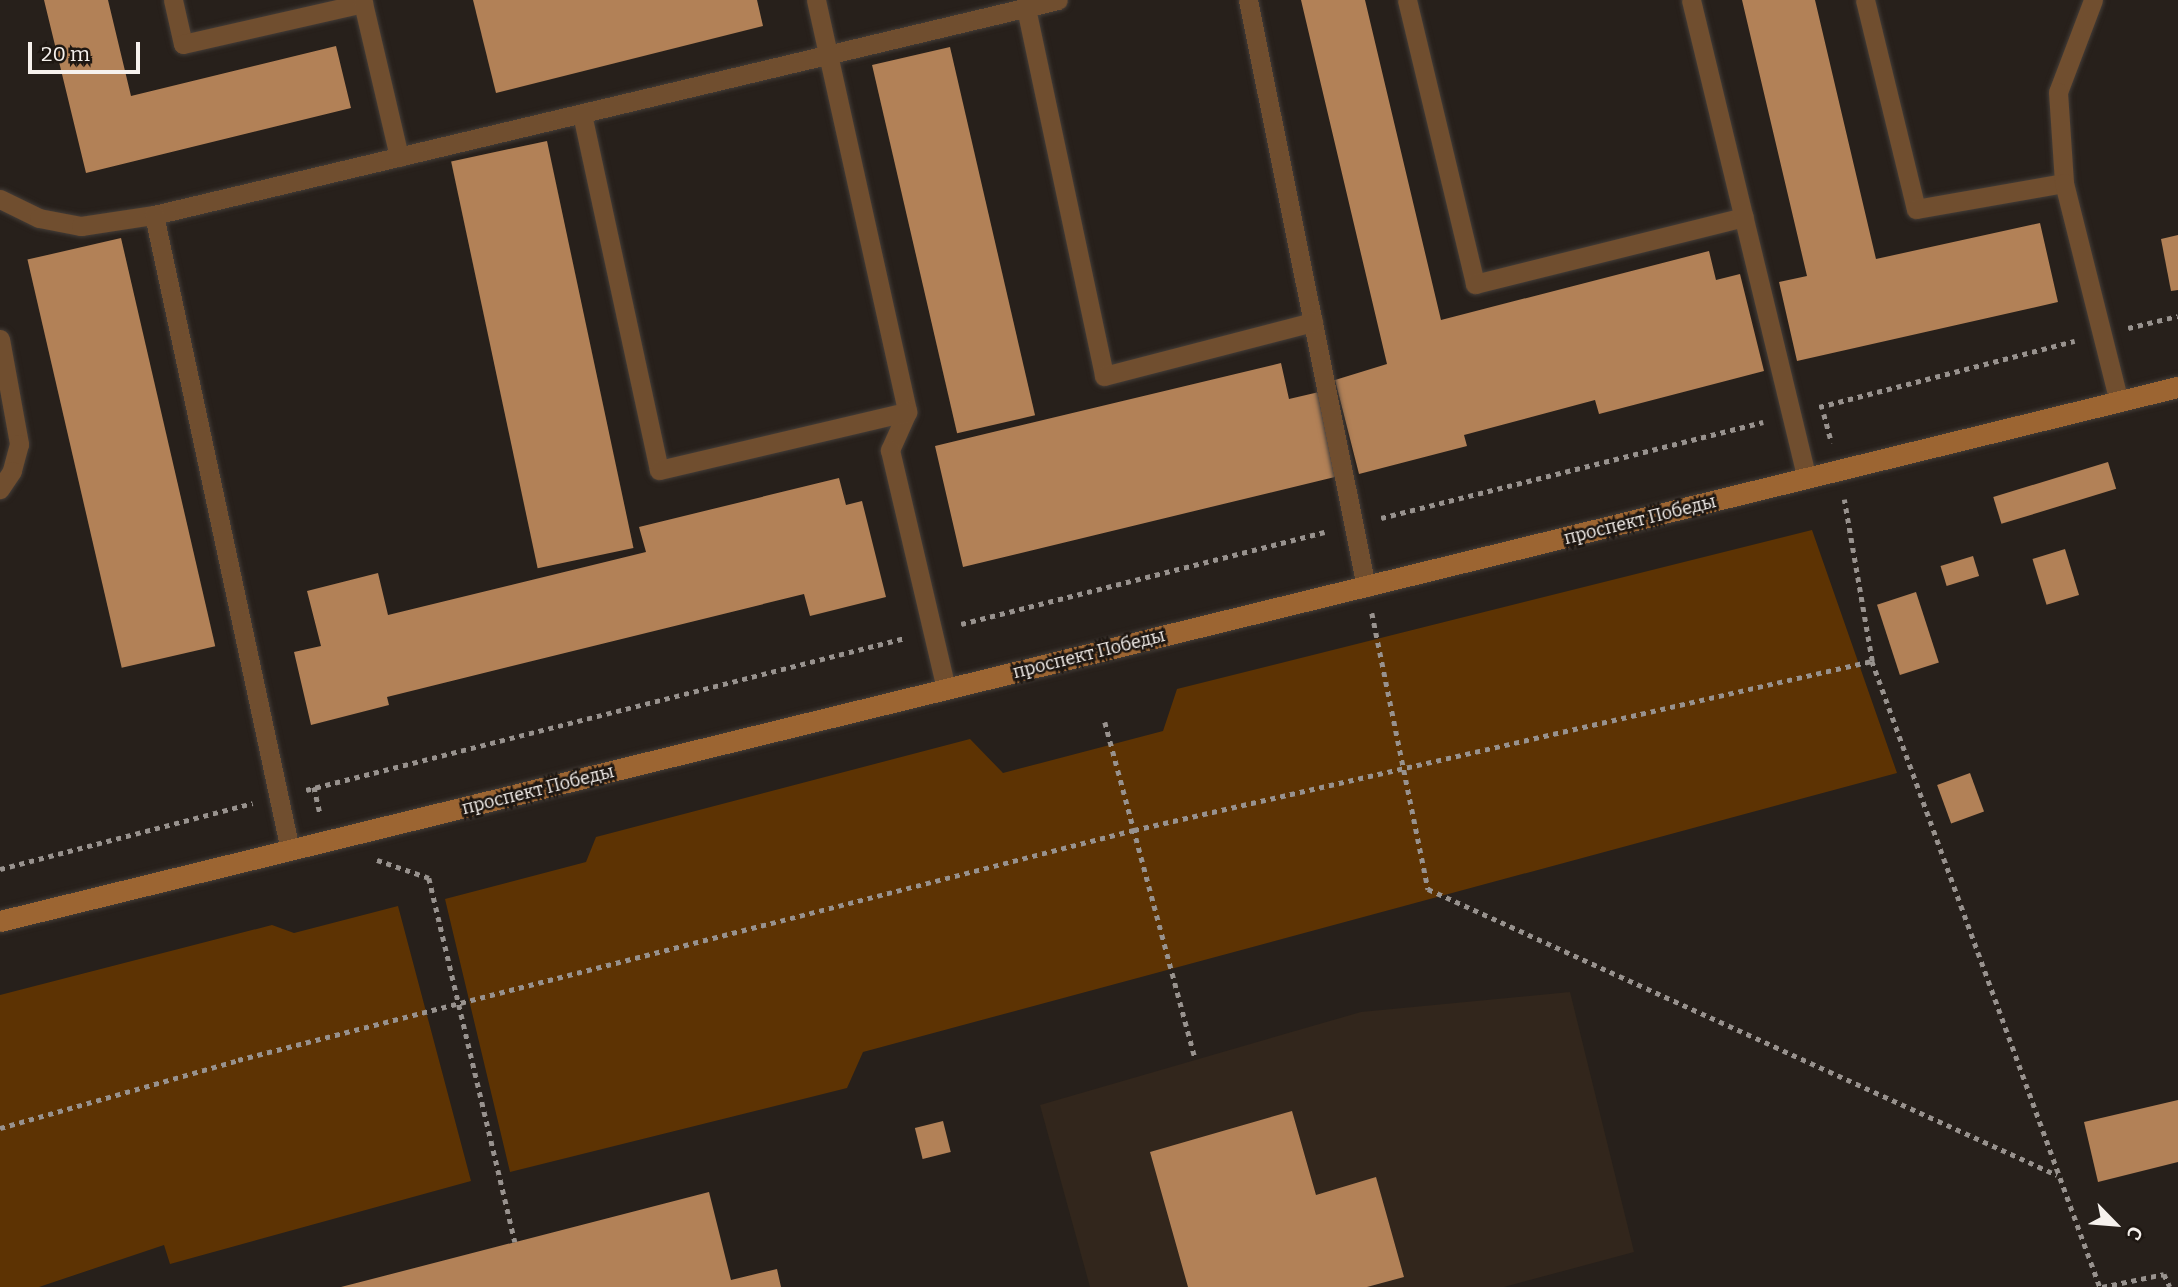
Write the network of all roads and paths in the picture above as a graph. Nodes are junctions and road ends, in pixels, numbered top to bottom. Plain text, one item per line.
1 (173, 0) edge
2 (817, 0) edge
3 (1058, 0) edge
4 (1248, 0) edge
5 (1407, 0) edge
6 (1691, 0) edge
7 (1865, 0) edge
8 (2093, 0) edge
9 (1026, 8) junction
10 (830, 54) junction
11 (582, 114) junction
12 (399, 157) junction
13 (2064, 183) junction
14 (0, 199) edge
15 (154, 215) junction
16 (1744, 217) junction
17 (2178, 316) edge
18 (1313, 322) junction
19 (2102, 334) junction
20 (0, 338) edge
21 (2178, 387) edge
22 (2119, 402) junction
23 (1822, 406) junction
24 (907, 412) junction
25 (1792, 415) junction
26 (1840, 470) junction
27 (1808, 478) junction
28 (0, 489) edge
29 (1353, 525) junction
30 (1366, 587) junction
31 (932, 631) junction
32 (1872, 661) junction
33 (946, 690) junction
34 (1105, 722) dead end
35 (1404, 769) junction
36 (278, 797) junction
37 (1134, 830) junction
38 (290, 850) junction
39 (0, 869) edge
40 (429, 878) dead end
41 (0, 922) edge
42 (458, 1003) junction
43 (1195, 1058) dead end
44 (0, 1128) edge
45 (2057, 1175) junction
46 (515, 1241) dead end
47 (2101, 1287) edge
48 (2171, 1287) edge

1 - 12 lane
2 - 10 lane
3 - 9 lane
4 - 18 lane
5 - 16 lane
6 - 16 lane
7 - 13 lane
8 - 13 lane
9 - 10 lane
9 - 18 lane
10 - 11 lane
10 - 24 lane
11 - 12 lane
11 - 24 lane
12 - 15 lane
13 - 19 lane
14 - 15 lane
15 - 36 lane
16 - 25 lane
17 - 19 path
18 - 29 lane
19 - 22 lane
19 - 23 path
20 - 28 lane
21 - 22 main road, проспект Победы
22 - 26 main road, проспект Победы
23 - 25 path
23 - 26 path
24 - 31 lane
25 - 27 lane
25 - 29 path
26 - 27 main road, проспект Победы
26 - 32 path
27 - 30 main road, проспект Победы
29 - 30 lane
29 - 31 path
30 - 33 main road, проспект Победы
30 - 35 path
31 - 33 lane
31 - 36 path
32 - 35 path
32 - 45 path
33 - 38 main road, проспект Победы
34 - 37 path
35 - 37 path
35 - 45 path
36 - 38 lane
36 - 39 path
37 - 42 path
37 - 43 path
38 - 41 main road, проспект Победы
40 - 42 path
42 - 44 path
42 - 46 path
45 - 47 path
47 - 48 path

